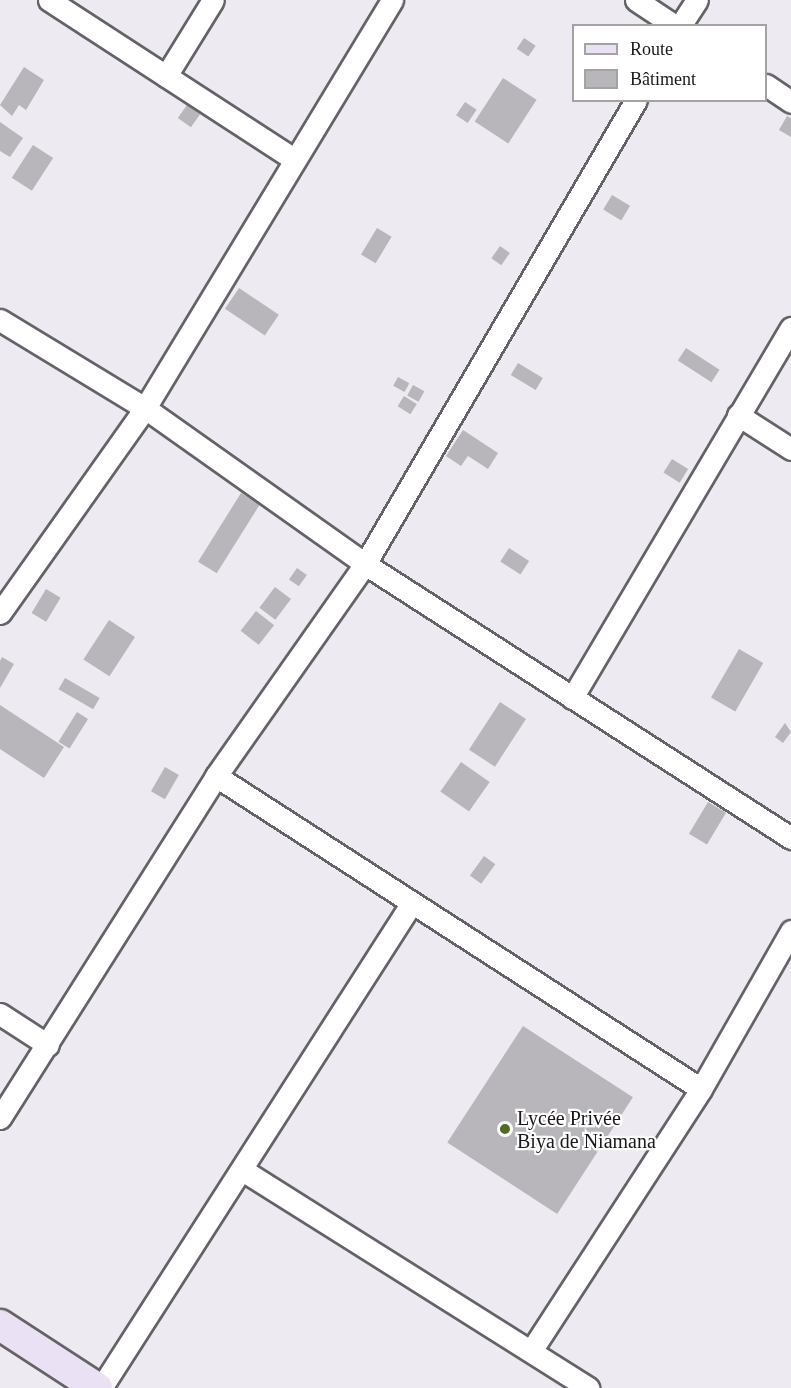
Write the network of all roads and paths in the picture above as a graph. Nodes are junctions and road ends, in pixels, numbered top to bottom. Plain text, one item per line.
1 (49, 0) edge
2 (213, 0) edge
3 (392, 0) edge
4 (636, 0) edge
5 (697, 0) edge
6 (672, 24) edge
7 (681, 24) edge
8 (166, 76) junction
9 (767, 86) edge
10 (635, 102) edge
11 (791, 102) edge
12 (296, 160) junction
13 (0, 320) edge
14 (791, 328) edge
15 (145, 408) junction
16 (738, 415) junction
17 (791, 449) edge
18 (364, 564) junction
19 (2, 607) edge
20 (572, 698) junction
21 (216, 776) junction
22 (791, 838) edge
23 (411, 904) junction
24 (791, 931) edge
25 (0, 1014) edge
26 (48, 1045) junction
27 (701, 1089) junction
28 (0, 1118) edge
29 (244, 1171) junction
30 (0, 1325) edge
31 (531, 1352) junction
32 (99, 1388) edge
33 (588, 1388) edge

1 - 8 street
2 - 8 street
3 - 12 street
4 - 6 street
5 - 7 street
8 - 12 street
9 - 11 street
10 - 18 street
12 - 15 street
13 - 15 street
14 - 16 street
15 - 18 street
15 - 19 street
16 - 17 street
16 - 20 street
18 - 20 street
18 - 21 street
20 - 22 street
21 - 23 street
21 - 26 street
23 - 27 street
23 - 29 street
24 - 27 street
25 - 26 street
26 - 28 street
27 - 31 street
29 - 31 street
29 - 32 street
30 - 32 street
31 - 33 street

